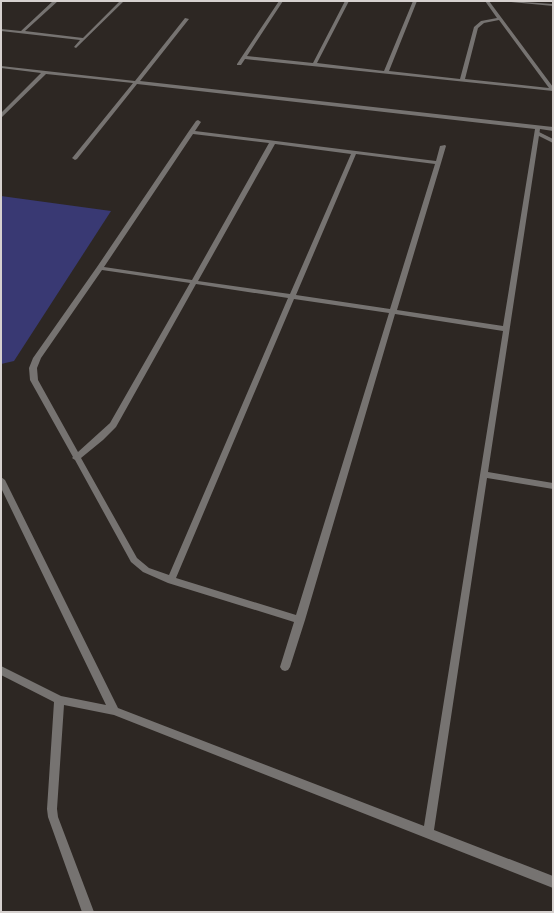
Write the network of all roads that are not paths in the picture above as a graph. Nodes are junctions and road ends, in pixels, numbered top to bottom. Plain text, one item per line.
1 (56, 1) edge
2 (122, 1) edge
3 (281, 1) edge
4 (347, 1) edge
5 (415, 1) edge
6 (487, 1) edge
7 (511, 1) edge
8 (553, 4) edge
9 (187, 19) dead end
10 (500, 19) junction
11 (1, 30) edge
12 (21, 32) junction
13 (84, 39) junction
14 (76, 47) dead end
15 (244, 57) junction
16 (239, 64) dead end
17 (314, 65) junction
18 (1, 67) edge
19 (45, 72) junction
20 (386, 72) junction
21 (462, 81) junction
22 (137, 82) junction
23 (553, 90) edge
24 (1, 107) edge
25 (9, 108) junction
26 (1, 116) edge
27 (198, 122) dead end
28 (553, 129) edge
29 (538, 130) junction
30 (191, 132) junction
31 (553, 141) edge
32 (273, 142) junction
33 (443, 146) dead end
34 (354, 152) junction
35 (75, 158) dead end
36 (438, 163) junction
37 (100, 268) junction
38 (194, 282) junction
39 (291, 297) junction
40 (392, 312) junction
41 (507, 329) junction
42 (76, 458) junction
43 (484, 474) junction
44 (1, 480) edge
45 (553, 486) edge
46 (171, 580) junction
47 (300, 620) junction
48 (285, 667) dead end
49 (1, 670) edge
50 (59, 700) junction
51 (114, 711) junction
52 (428, 833) junction
53 (553, 882) edge
54 (88, 912) edge

1 - 12 street
2 - 13 street
3 - 15 street
4 - 17 street
5 - 20 street
6 - 10 street
7 - 8 street
9 - 22 street
10 - 21 street
10 - 23 street
11 - 12 street
12 - 13 street
13 - 14 street
15 - 16 street
15 - 17 street
17 - 20 street
18 - 19 street
19 - 22 street
19 - 25 street
20 - 21 street
21 - 23 street
22 - 29 street
22 - 35 street
24 - 25 street
25 - 26 street
27 - 30 street
28 - 29 street
29 - 31 street
29 - 41 street
30 - 32 street
30 - 37 street
32 - 34 street
32 - 38 street
33 - 36 street
34 - 36 street
34 - 39 street
36 - 40 street
37 - 38 street
37 - 42 street
38 - 39 street
38 - 42 street
39 - 40 street
39 - 46 street
40 - 41 street
40 - 47 street
41 - 43 street
42 - 46 street
43 - 45 street
43 - 52 street
44 - 51 street
46 - 47 street
47 - 48 street
49 - 50 street
50 - 51 street
50 - 54 street
51 - 52 street
52 - 53 street

